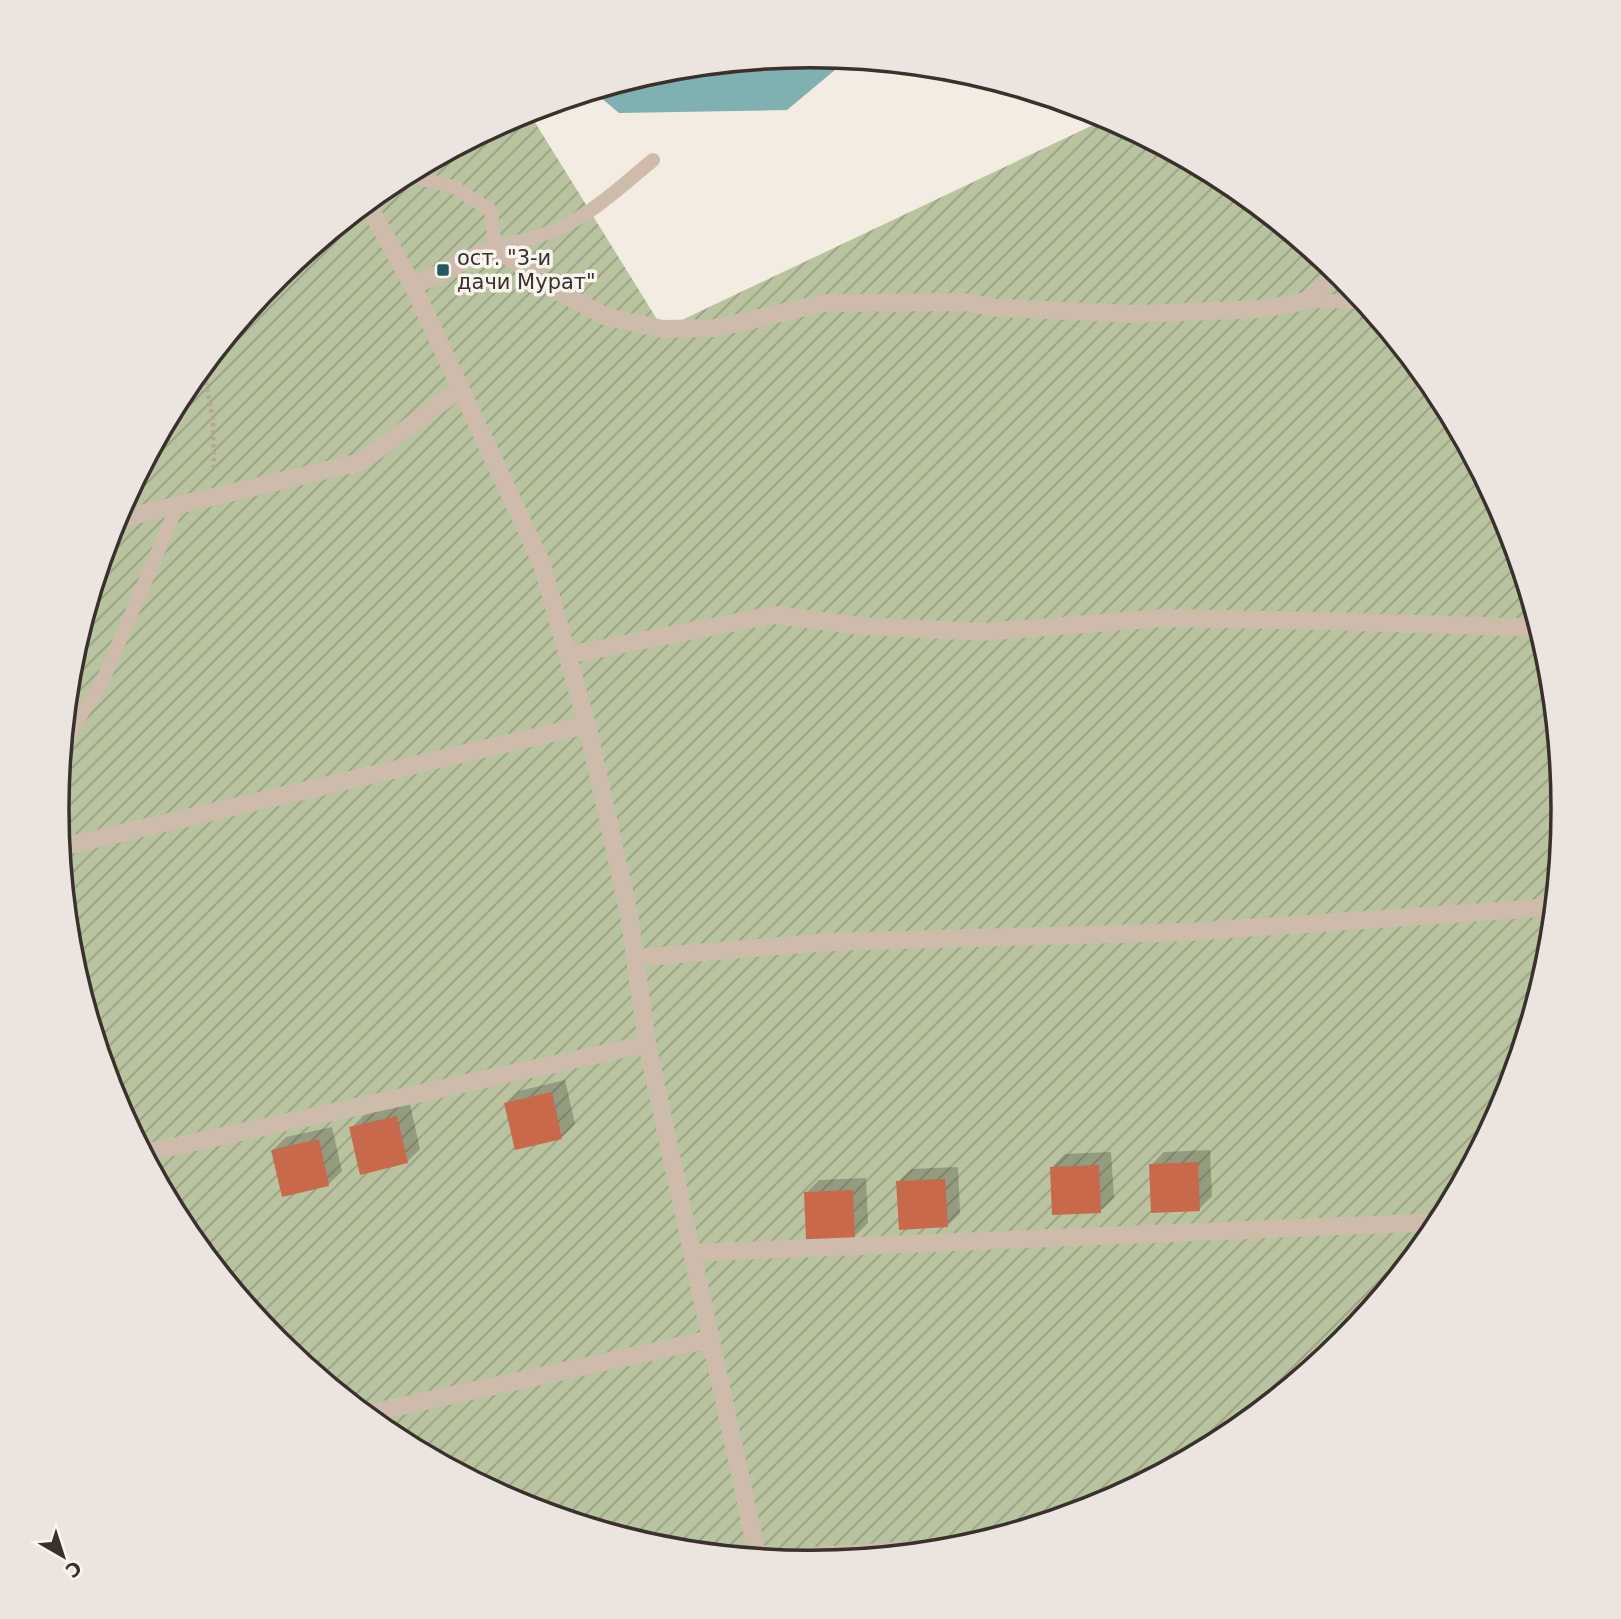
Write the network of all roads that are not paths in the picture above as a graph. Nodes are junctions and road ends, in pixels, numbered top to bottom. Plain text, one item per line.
1 (653, 160) dead end
2 (422, 179) edge
3 (372, 212) edge
4 (495, 247) junction
5 (1329, 280) edge
6 (413, 286) junction
7 (1306, 301) junction
8 (1350, 302) edge
9 (460, 389) junction
10 (177, 507) junction
11 (130, 517) edge
12 (1528, 628) edge
13 (567, 655) junction
14 (75, 724) edge
15 (587, 725) junction
16 (70, 845) edge
17 (1545, 906) edge
18 (635, 958) junction
19 (647, 1044) junction
20 (153, 1151) edge
21 (1426, 1223) edge
22 (692, 1253) junction
23 (710, 1339) junction
24 (378, 1411) edge
25 (756, 1548) edge

1 - 4 lane
2 - 4 lane
3 - 6 street
4 - 6 street
4 - 7 street
5 - 7 street
6 - 9 street
7 - 8 lane
9 - 10 street
9 - 13 street
10 - 11 street
10 - 14 lane
12 - 13 street
13 - 15 street
15 - 16 street
15 - 18 street
17 - 18 street
18 - 19 street
19 - 20 street
19 - 22 street
21 - 22 street
22 - 23 street
23 - 24 street
23 - 25 street

